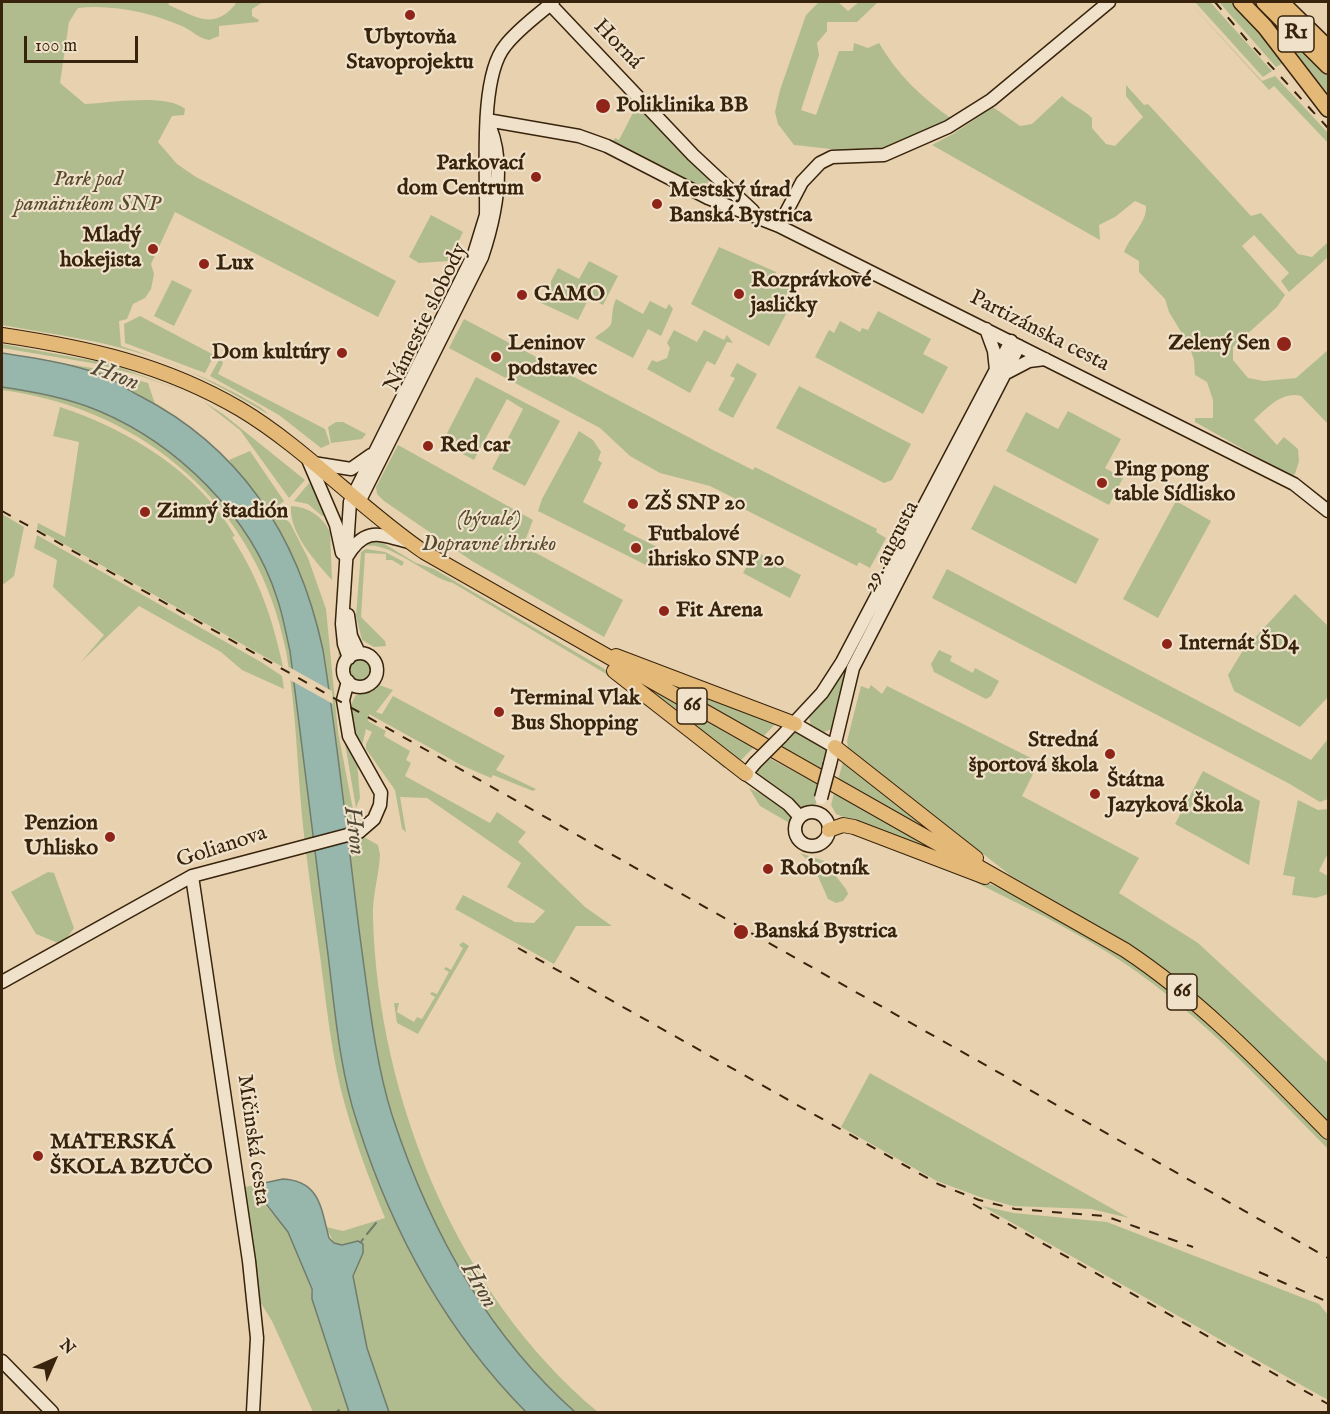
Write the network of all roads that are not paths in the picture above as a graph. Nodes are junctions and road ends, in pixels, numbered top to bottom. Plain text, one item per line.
1 (1109, 2) edge
2 (1242, 2) edge
3 (1248, 2) edge
4 (1264, 2) edge
5 (1281, 2) edge
6 (552, 3) edge
7 (1329, 48) edge
8 (1329, 66) edge
9 (1329, 102) edge
10 (1329, 109) edge
11 (487, 120) junction
12 (509, 123) junction
13 (495, 141) junction
14 (704, 167) junction
15 (723, 204) junction
16 (760, 217) junction
17 (779, 226) junction
18 (986, 329) junction
19 (2, 335) edge
20 (1015, 344) junction
21 (1046, 359) junction
22 (1000, 371) junction
23 (373, 454) junction
24 (309, 462) junction
25 (355, 500) junction
26 (1329, 511) edge
27 (410, 542) junction
28 (345, 559) junction
29 (583, 644) junction
30 (354, 656) junction
31 (352, 684) junction
32 (795, 724) junction
33 (835, 747) junction
34 (746, 774) junction
35 (821, 815) junction
36 (800, 817) junction
37 (829, 830) junction
38 (192, 876) junction
39 (1010, 885) junction
40 (2, 982) edge
41 (1329, 1132) edge
42 (2, 1361) edge
43 (52, 1413) edge
44 (253, 1413) edge

1 - 17 street
2 - 10 highway
3 - 9 highway
4 - 8 highway, R1
5 - 7 highway, R1
6 - 11 street
6 - 14 street, Horná
11 - 12 street, Partizánska cesta
11 - 13 street, Námestie slobody
11 - 23 street, Námestie slobody
12 - 13 street
12 - 15 street, Partizánska cesta
13 - 25 street, Námestie slobody
14 - 15 street, Horná
14 - 16 street, Horná
15 - 16 street, Partizánska cesta
16 - 17 street, Partizánska cesta
17 - 18 street, Partizánska cesta
18 - 20 street, Partizánska cesta
18 - 22 street
19 - 24 main road, 66
20 - 21 street, Partizánska cesta
20 - 22 street, 29. augusta
21 - 22 street
21 - 26 street, Partizánska cesta
22 - 32 street, 29. augusta
22 - 33 street, 29. augusta
23 - 24 street
23 - 25 street, Námestie slobody
24 - 25 main road, 66
24 - 28 street
25 - 27 main road, 66
25 - 28 street
27 - 28 street
27 - 29 main road, 66
28 - 30 street
29 - 32 main road
29 - 34 main road
29 - 39 main road, 66
30 - 31 street
30 - 31 street
31 - 38 street, Golianova
32 - 33 street
32 - 34 street, 29. augusta, bridge
33 - 35 street, 29. augusta, bridge
33 - 39 main road
34 - 36 street
35 - 36 street
35 - 37 street, 29. augusta
36 - 37 street
37 - 39 main road
38 - 40 street, Golianova
38 - 44 street, Mičinská cesta
39 - 41 main road, 66
42 - 43 street

